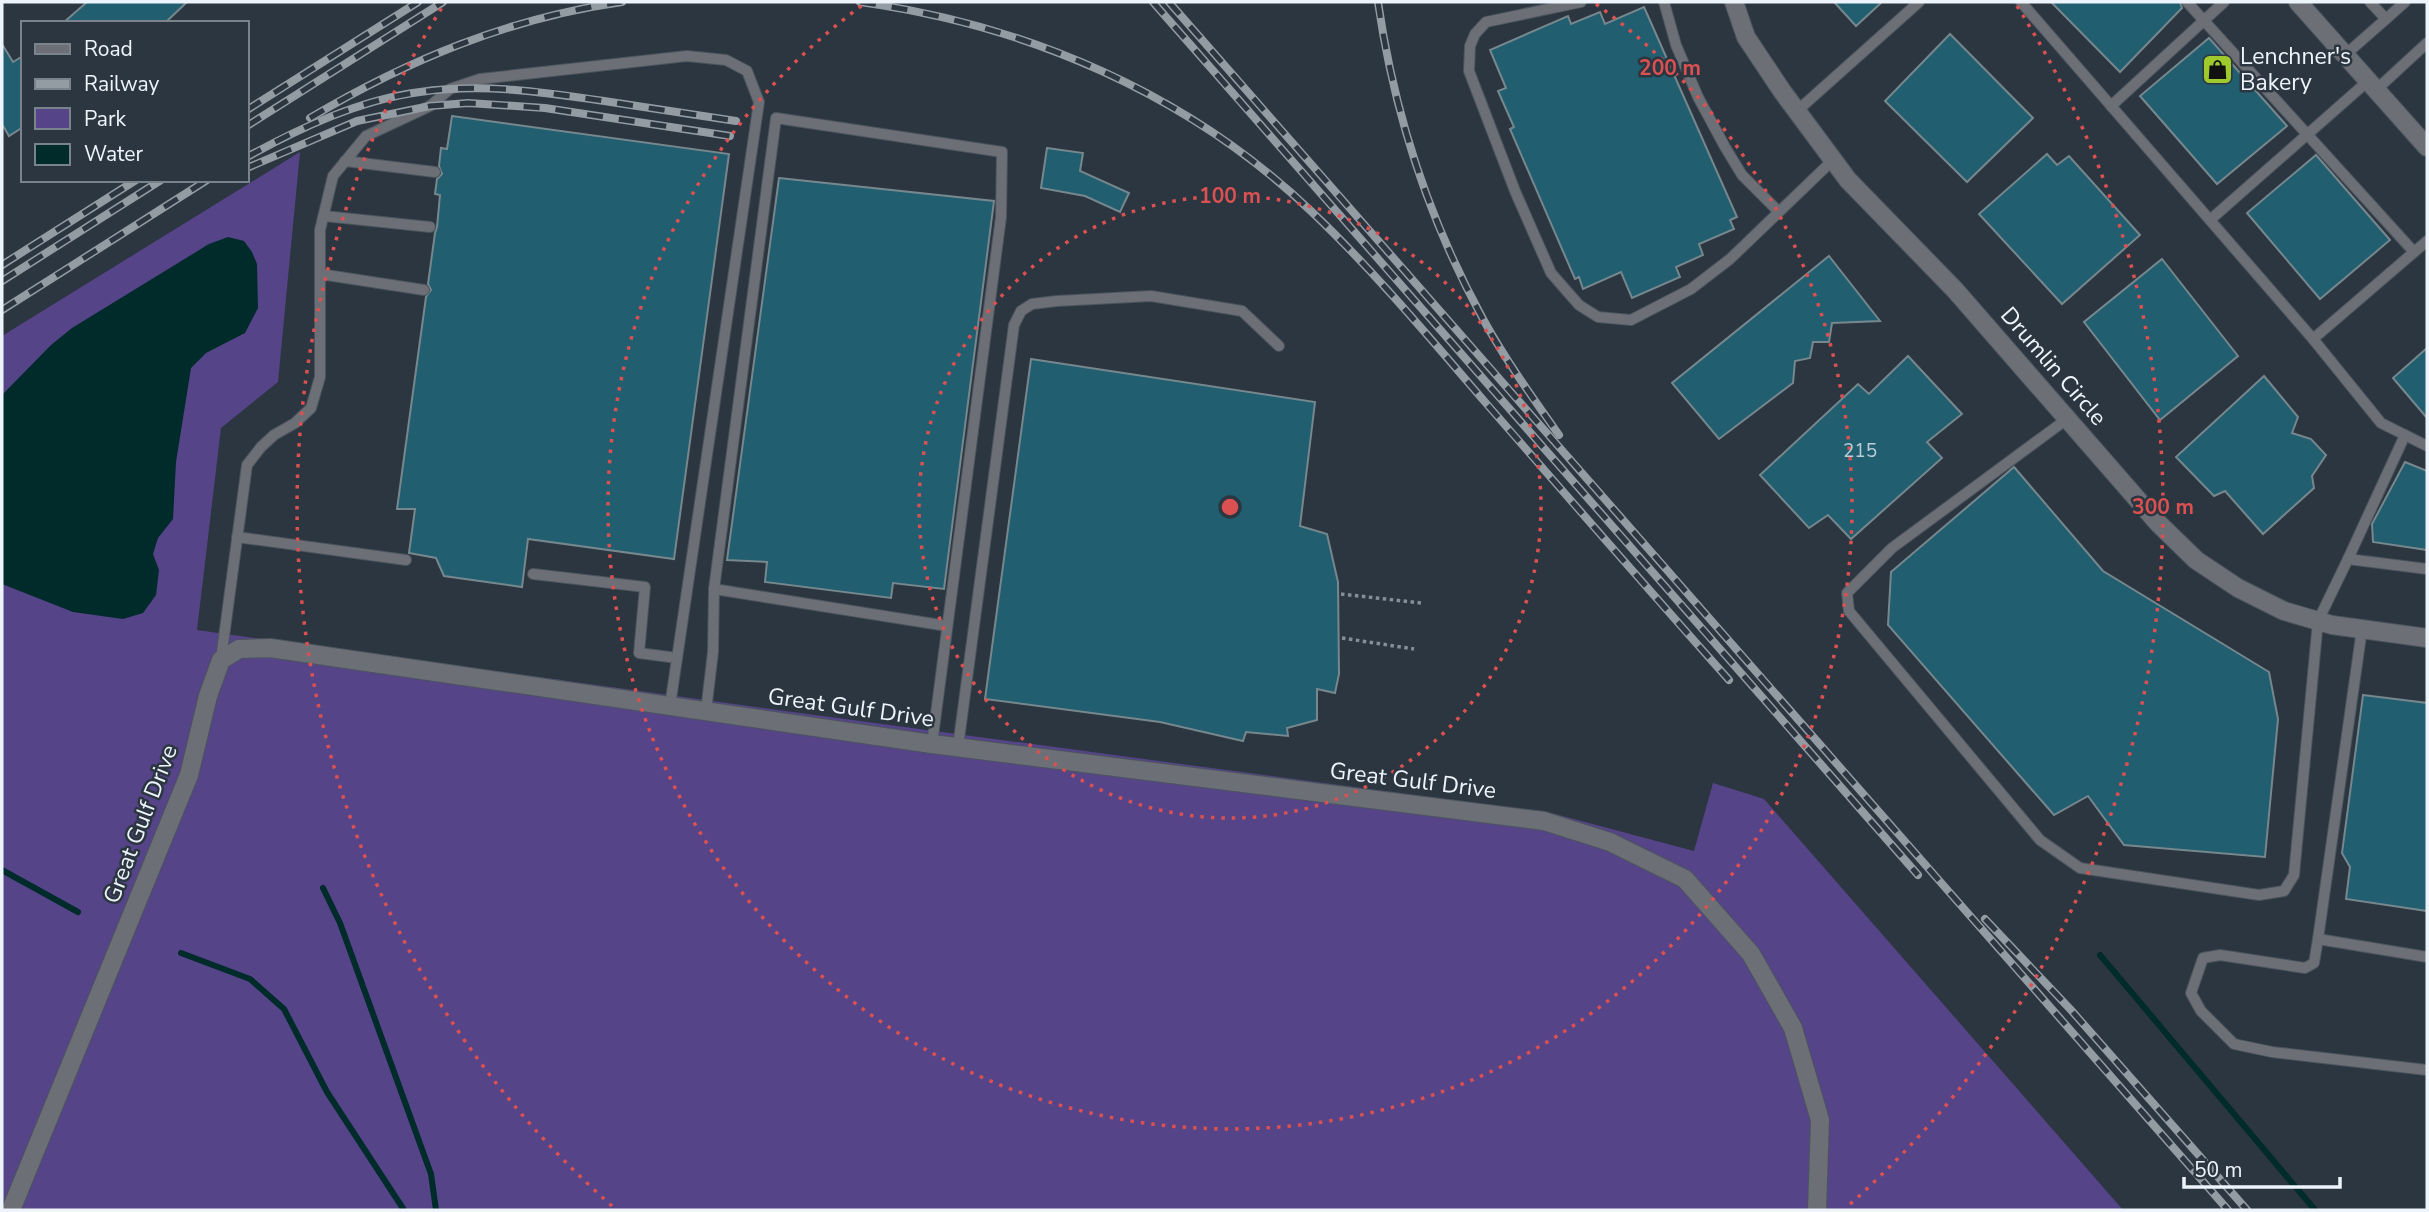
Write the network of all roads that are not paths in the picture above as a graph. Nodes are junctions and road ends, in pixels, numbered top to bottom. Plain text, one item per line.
1 (1581, 2) edge
2 (1664, 2) edge
3 (1734, 2) edge
4 (1919, 2) edge
5 (2021, 2) edge
6 (2187, 2) edge
7 (2224, 2) edge
8 (2298, 2) edge
9 (2370, 2) edge
10 (2405, 2) edge
11 (2386, 19) junction
12 (2204, 21) junction
13 (2427, 44) edge
14 (2346, 55) junction
15 (2372, 85) junction
16 (2111, 106) junction
17 (1797, 111) junction
18 (2307, 134) junction
19 (2427, 147) edge
20 (1833, 160) junction
21 (345, 161) junction
22 (435, 172) dead end
23 (1778, 211) junction
24 (324, 216) junction
25 (2210, 220) junction
26 (430, 227) dead end
27 (2427, 241) edge
28 (2414, 252) junction
29 (320, 274) junction
30 (424, 290) dead end
31 (2313, 339) junction
32 (1279, 346) dead end
33 (2067, 419) junction
34 (2405, 435) junction
35 (2427, 446) edge
36 (237, 537) junction
37 (2348, 559) junction
38 (406, 560) dead end
39 (2427, 569) edge
40 (533, 574) dead end
41 (714, 589) junction
42 (2318, 621) junction
43 (947, 626) junction
44 (2362, 629) junction
45 (2427, 638) edge
46 (677, 658) junction
47 (221, 660) junction
48 (670, 706) junction
49 (706, 711) junction
50 (932, 744) junction
51 (958, 747) junction
52 (2318, 939) junction
53 (2427, 957) edge
54 (2427, 1070) edge
55 (11, 1210) edge
56 (1818, 1210) edge

1 - 23 lane
2 - 23 lane
3 - 17 street, Drumlin Circle
4 - 17 lane
5 - 16 lane
6 - 12 lane
7 - 12 lane
8 - 14 street
9 - 11 lane
10 - 11 lane
11 - 14 lane
12 - 16 lane
12 - 18 lane
13 - 15 lane
14 - 15 street
15 - 18 lane
15 - 19 street
16 - 25 lane
17 - 20 street, Drumlin Circle
18 - 25 lane
18 - 28 lane
20 - 23 lane
20 - 33 street, Drumlin Circle
21 - 22 lane
21 - 24 lane
21 - 46 lane
24 - 26 lane
24 - 29 lane
25 - 31 lane
27 - 28 lane
28 - 31 lane
29 - 30 lane
29 - 36 lane
31 - 34 lane
32 - 51 lane
33 - 42 street, Drumlin Circle
33 - 42 lane
34 - 35 lane
34 - 37 lane
36 - 38 lane
36 - 47 lane
37 - 39 lane
37 - 42 lane
40 - 46 lane
41 - 43 lane
41 - 43 lane
41 - 49 lane
42 - 44 street, Drumlin Circle
43 - 50 lane
44 - 45 street, Drumlin Circle
44 - 52 lane
46 - 48 lane
47 - 48 street, Great Gulf Drive
47 - 55 street, Great Gulf Drive
48 - 49 street, Great Gulf Drive
49 - 50 street, Great Gulf Drive
50 - 51 street, Great Gulf Drive
51 - 56 street, Great Gulf Drive
52 - 53 lane
52 - 54 lane

